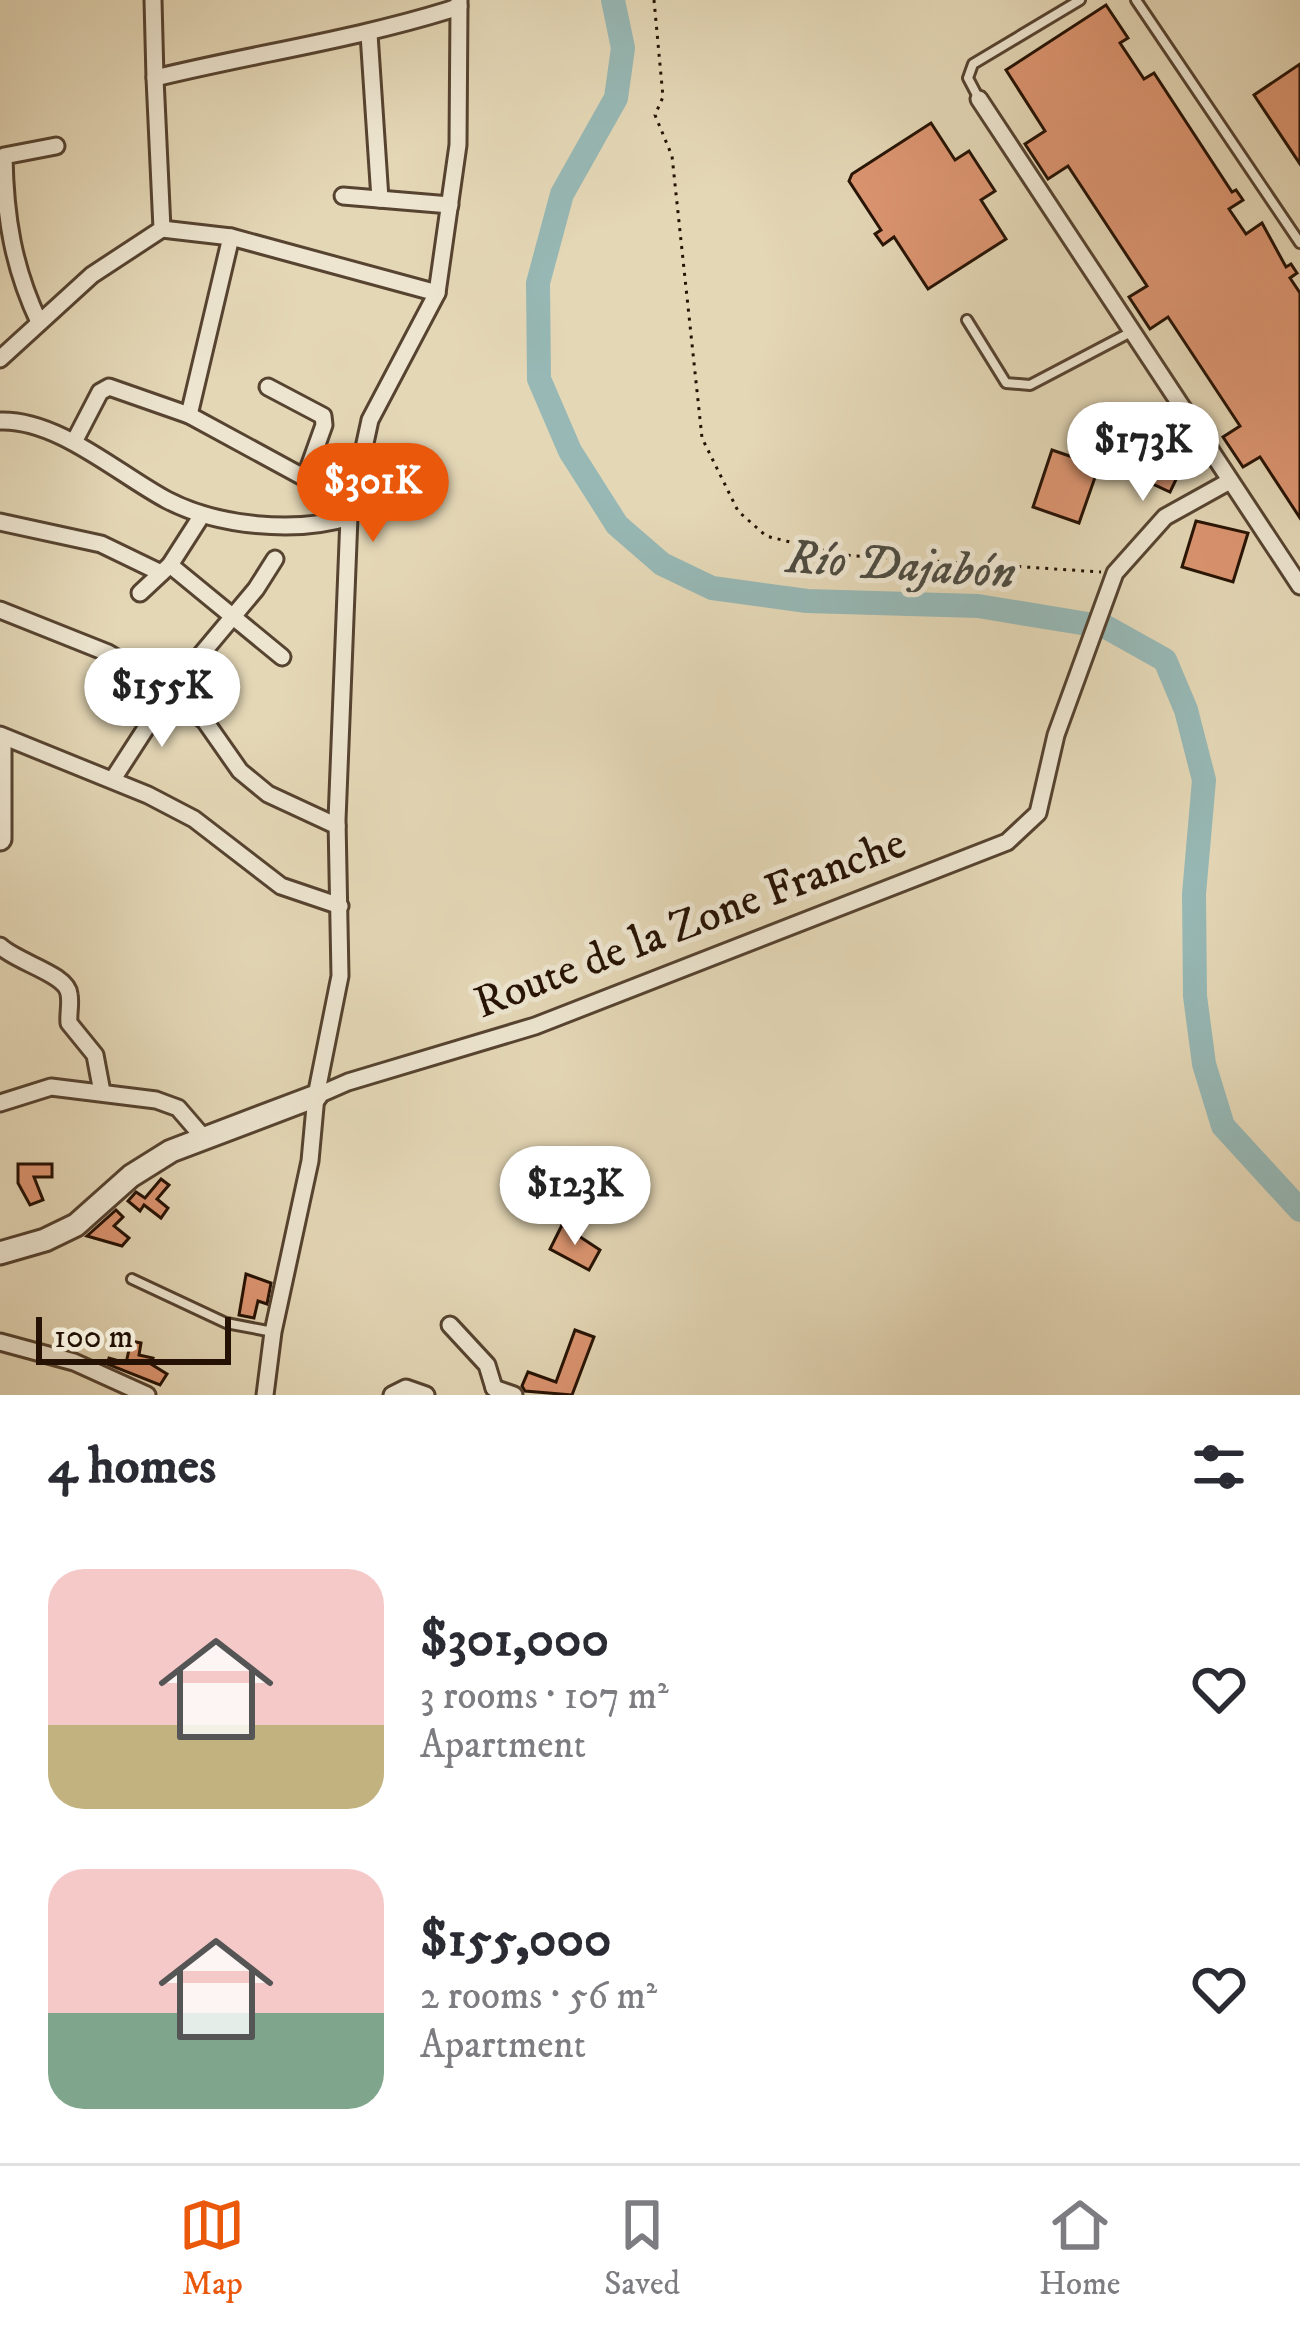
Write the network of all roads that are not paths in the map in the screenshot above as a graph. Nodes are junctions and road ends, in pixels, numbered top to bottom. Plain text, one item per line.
1 (152, 0) edge
2 (1081, 0) edge
3 (1136, 0) edge
4 (459, 3) edge
5 (369, 34) junction
6 (155, 78) junction
7 (979, 99) joint
8 (56, 146) dead end
9 (343, 196) dead end
10 (380, 199) junction
11 (450, 205) junction
12 (3, 215) edge
13 (162, 229) junction
14 (231, 237) junction
15 (1300, 243) edge
16 (437, 293) junction
17 (968, 320) dead end
18 (39, 322) junction
19 (1134, 330) junction
20 (0, 359) edge
21 (268, 387) dead end
22 (189, 415) junction
23 (0, 421) edge
24 (74, 442) junction
25 (305, 478) junction
26 (1228, 482) junction
27 (356, 495) junction
28 (202, 515) junction
29 (349, 518) junction
30 (0, 522) edge
31 (274, 559) dead end
32 (165, 569) junction
33 (1300, 586) edge
34 (140, 593) dead end
35 (0, 610) edge
36 (230, 616) junction
37 (282, 657) dead end
38 (168, 694) junction
39 (0, 735) edge
40 (0, 746) edge
41 (113, 779) junction
42 (338, 826) junction
43 (0, 838) edge
44 (340, 906) junction
45 (0, 946) edge
46 (102, 1092) junction
47 (316, 1096) junction
48 (0, 1102) edge
49 (202, 1137) junction
50 (0, 1252) edge
51 (132, 1279) dead end
52 (450, 1325) dead end
53 (273, 1332) junction
54 (0, 1342) edge
55 (492, 1392) edge
56 (147, 1395) edge
57 (265, 1395) edge
58 (392, 1395) edge
59 (426, 1395) edge
60 (514, 1395) edge

1 - 6 street
2 - 7 lane
3 - 15 lane
4 - 5 street
4 - 11 street
5 - 6 street
5 - 10 street
6 - 13 street
7 - 19 street
8 - 12 street
9 - 10 street
10 - 11 street
11 - 16 street
12 - 18 street
13 - 14 street
13 - 18 street
14 - 16 street
14 - 22 street
16 - 27 street
17 - 19 lane
18 - 20 street
19 - 26 street
21 - 25 street
22 - 24 street
22 - 25 street
23 - 24 street
24 - 28 street
25 - 27 street
26 - 33 street
26 - 47 street, Route de la Zone Franche
27 - 29 street
28 - 29 street
28 - 32 street
29 - 42 street
30 - 32 street
31 - 36 street
32 - 34 street
32 - 36 street
35 - 38 street
36 - 37 street
36 - 38 street
38 - 41 street
38 - 42 street
39 - 41 street
40 - 43 street
41 - 44 street
42 - 44 street
44 - 47 street
45 - 46 street
46 - 48 street
46 - 49 street
47 - 49 street, Route de la Zone Franche
47 - 53 street
49 - 50 street, Route de la Zone Franche
51 - 53 lane
52 - 55 street
53 - 57 street
54 - 56 street
55 - 60 street
58 - 59 street

